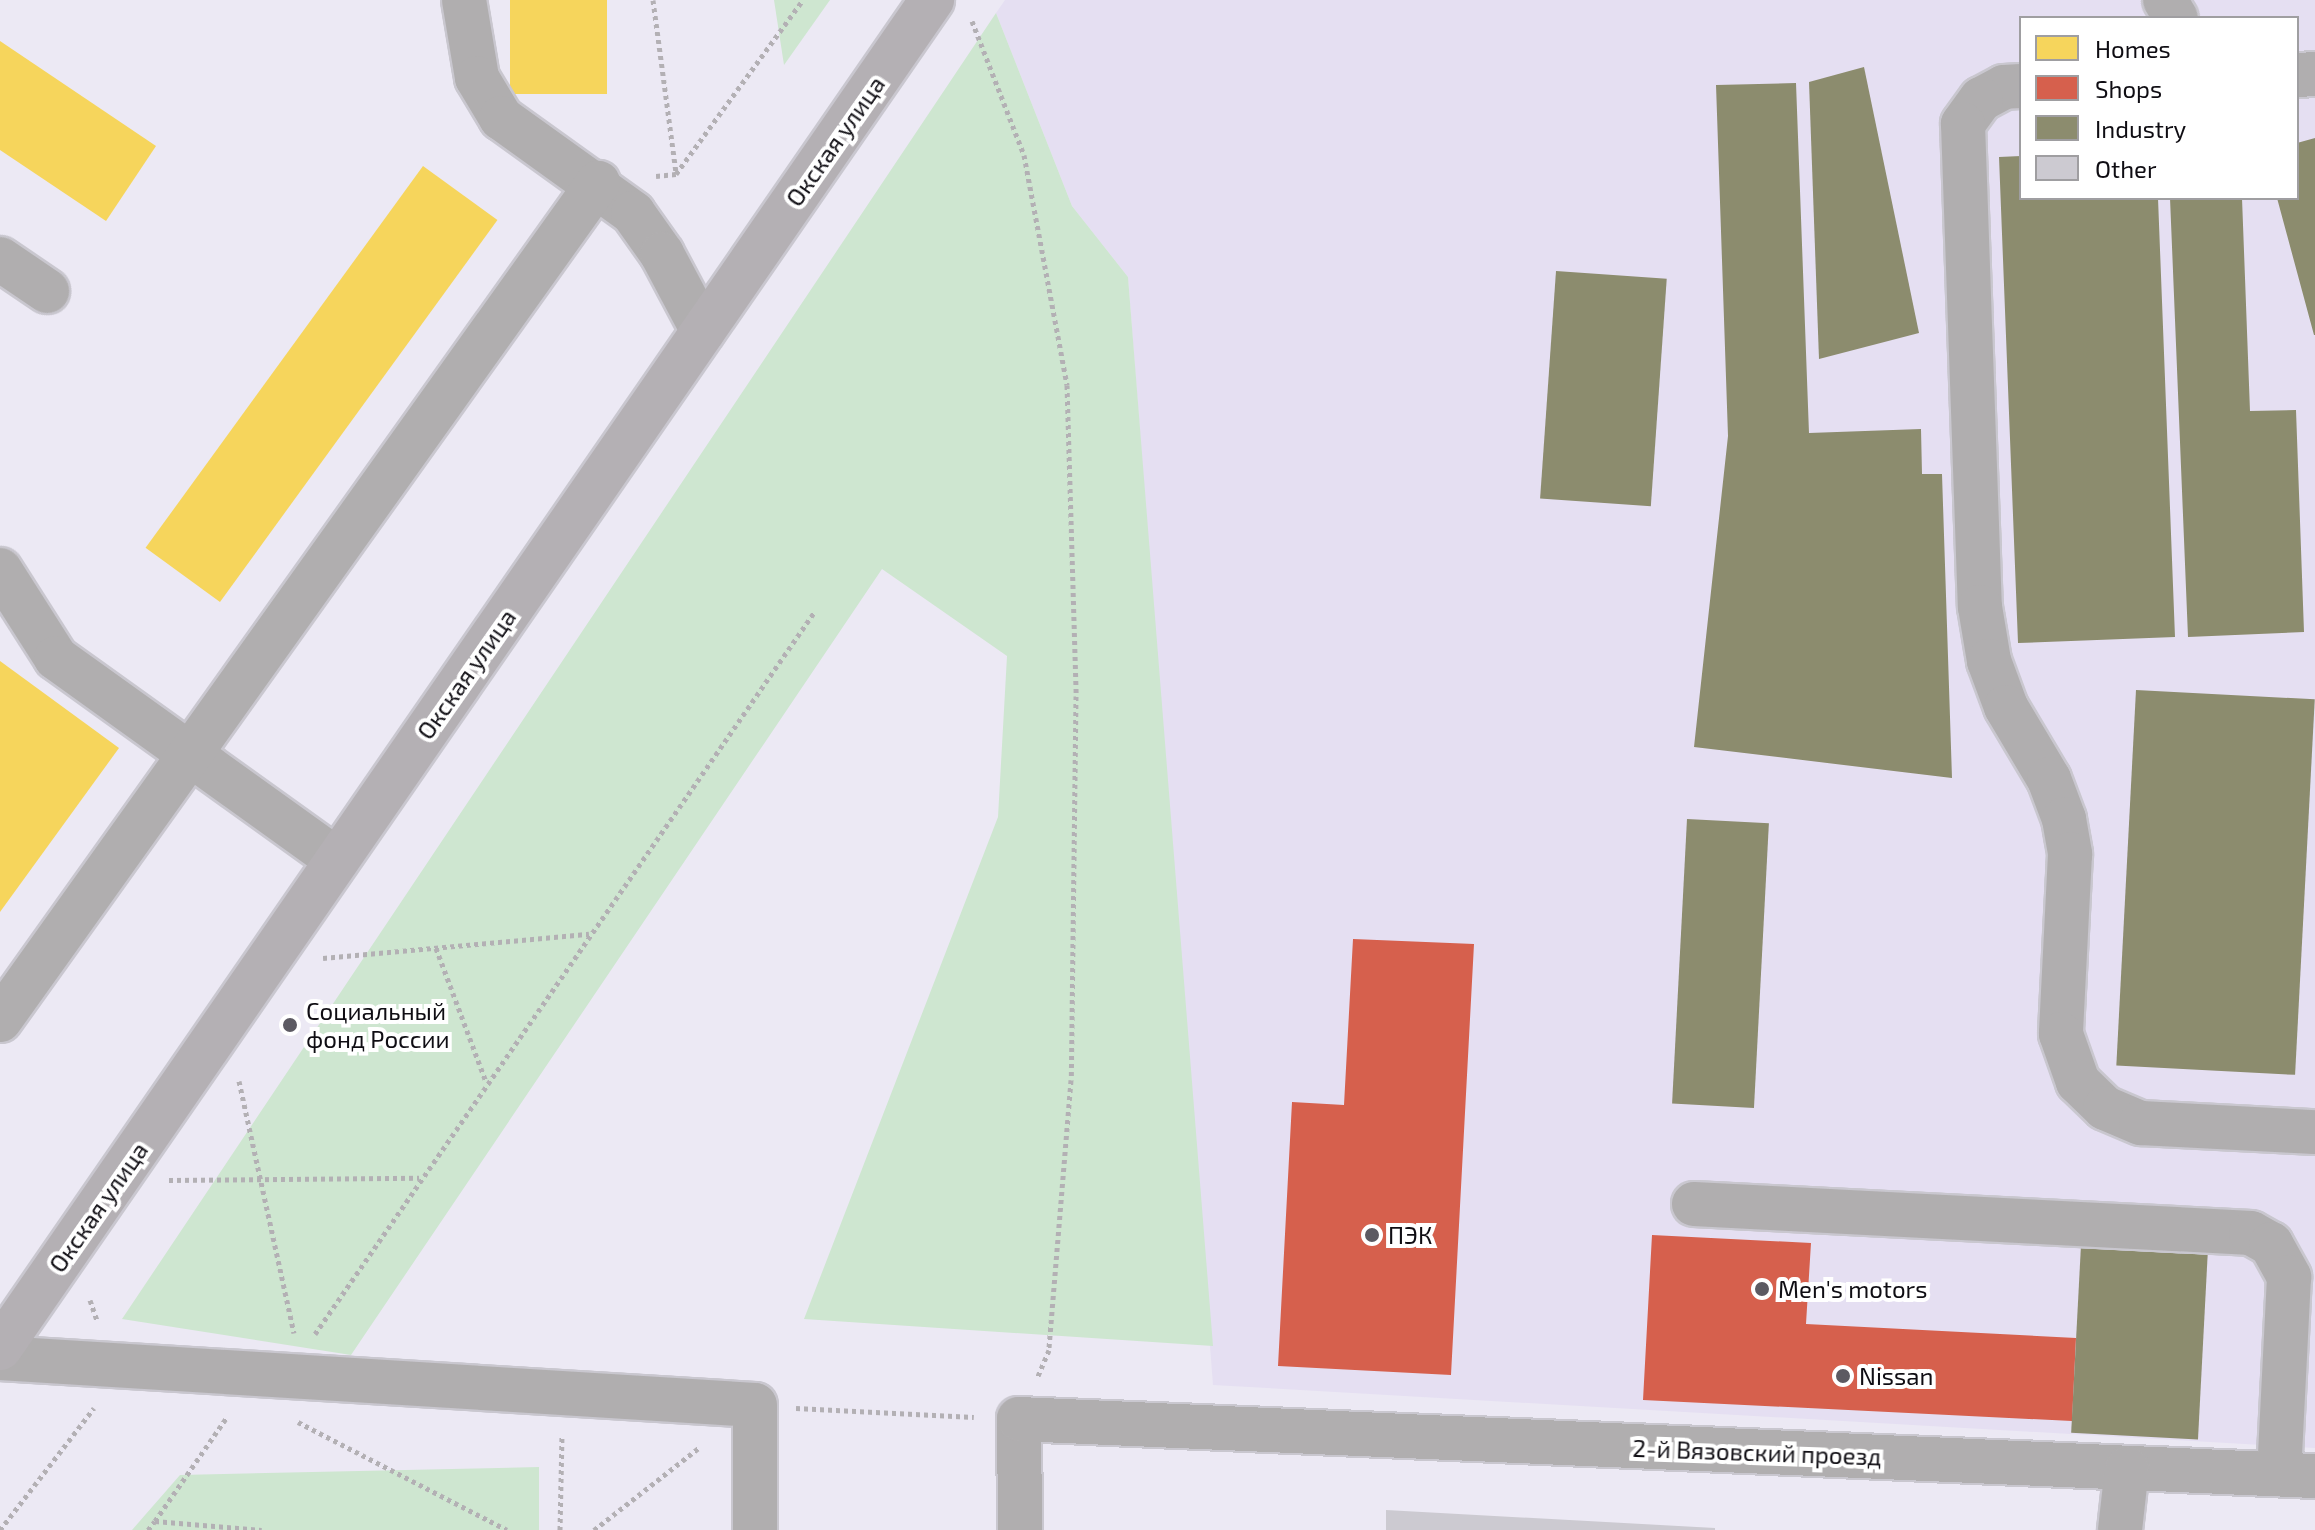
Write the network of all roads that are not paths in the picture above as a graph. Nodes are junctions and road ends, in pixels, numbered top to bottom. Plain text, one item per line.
1 (464, 0) edge
2 (932, 0) edge
3 (2019, 86) edge
4 (598, 183) junction
5 (0, 259) edge
6 (47, 291) dead end
7 (703, 331) junction
8 (0, 570) edge
9 (188, 755) junction
10 (337, 860) junction
11 (0, 1020) edge
12 (2315, 1132) edge
13 (1694, 1204) dead end
14 (0, 1348) edge
15 (0, 1358) edge
16 (2127, 1468) junction
17 (2297, 1475) edge
18 (755, 1530) edge
19 (1020, 1530) edge
20 (2120, 1530) edge

1 - 4 street
2 - 7 main road, Окская улица
3 - 12 street
4 - 7 street
4 - 9 street
5 - 6 street
7 - 10 main road, Окская улица
8 - 9 street
9 - 10 street
9 - 11 street
10 - 14 main road, Окская улица
13 - 17 street
15 - 18 street
16 - 17 street, 2-й Вязовский проезд
16 - 19 street, 2-й Вязовский проезд
16 - 20 street

